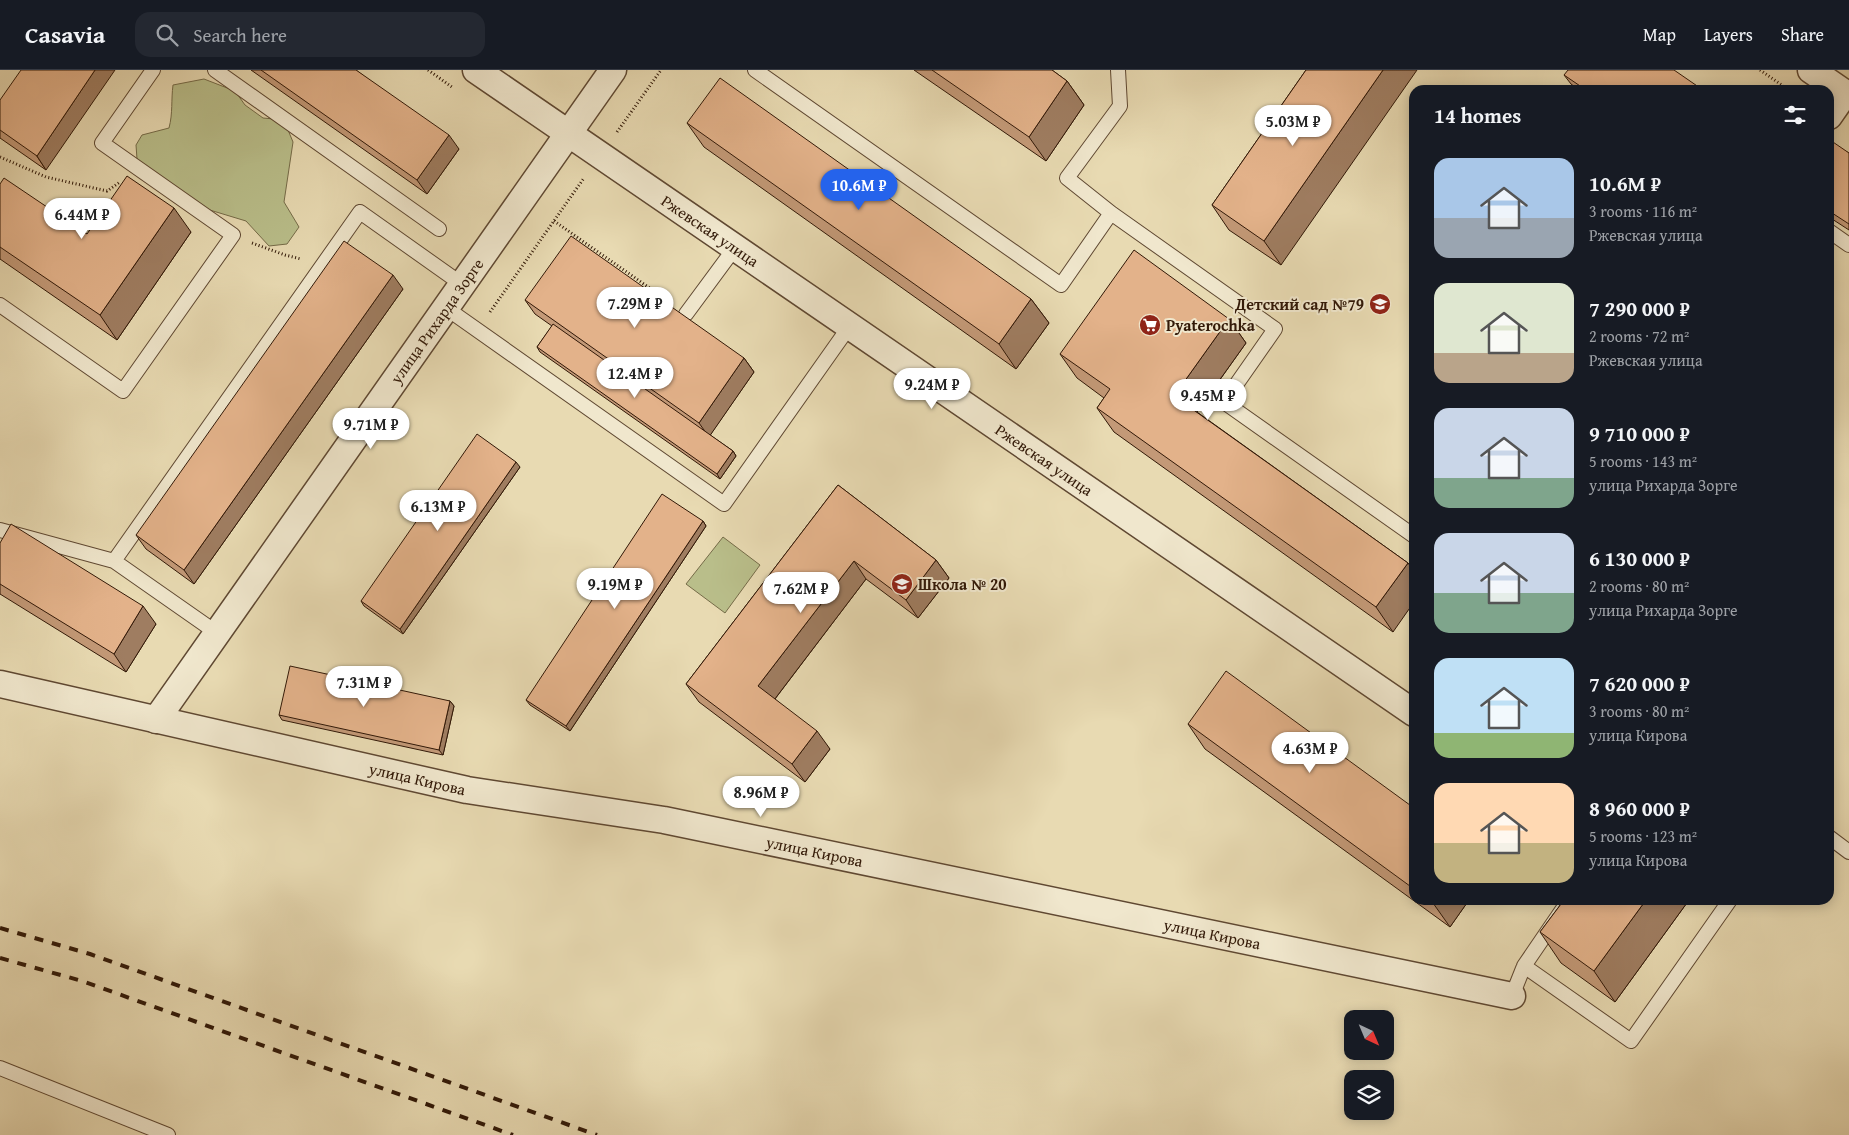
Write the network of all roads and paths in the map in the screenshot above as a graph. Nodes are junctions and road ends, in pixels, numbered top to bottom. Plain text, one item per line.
1 (153, 70) edge
2 (215, 70) edge
3 (476, 70) edge
4 (613, 70) edge
5 (661, 70) edge
6 (755, 70) edge
7 (1118, 70) edge
8 (1760, 70) edge
9 (1811, 70) edge
10 (1781, 85) edge
11 (1833, 85) edge
12 (1834, 86) edge
13 (1847, 95) edge
14 (1834, 110) edge
15 (568, 134) junction
16 (600, 156) junction
17 (0, 157) edge
18 (138, 168) junction
19 (1111, 214) junction
20 (554, 221) junction
21 (439, 228) dead end
22 (1834, 234) edge
23 (233, 235) junction
24 (1849, 245) edge
25 (734, 249) junction
26 (324, 263) junction
27 (462, 285) junction
28 (0, 305) edge
29 (446, 308) junction
30 (686, 314) joint
31 (849, 327) junction
32 (477, 330) junction
33 (0, 530) edge
34 (1409, 532) edge
35 (114, 561) junction
36 (217, 633) junction
37 (0, 684) edge
38 (1409, 707) edge
39 (156, 720) junction
40 (1834, 841) edge
41 (1849, 852) edge
42 (1566, 905) edge
43 (1726, 905) edge
44 (1524, 966) junction
45 (1512, 996) joint
46 (0, 1068) edge
47 (168, 1135) edge

1 - 18 lane
2 - 21 lane
3 - 15 street, Ржевская улица
4 - 15 street, улица Рихарда Зорге
5 - 16 path
6 - 19 lane
7 - 19 lane
8 - 10 path
9 - 11 street
12 - 13 street
13 - 14 street
15 - 16 street, Ржевская улица
15 - 27 street, улица Рихарда Зорге
16 - 20 path
16 - 25 street, Ржевская улица
17 - 18 path
18 - 23 lane
19 - 34 lane
20 - 30 path
20 - 32 path
22 - 24 lane
23 - 26 path
23 - 28 lane
25 - 30 lane
25 - 31 street, Ржевская улица
26 - 27 lane
26 - 35 lane
27 - 29 street, улица Рихарда Зорге
29 - 32 lane
29 - 36 street, улица Рихарда Зорге
31 - 32 lane
31 - 38 street, Ржевская улица
33 - 35 lane
35 - 36 lane
36 - 39 street, улица Рихарда Зорге
37 - 39 street, улица Кирова
39 - 45 street, улица Кирова
40 - 41 lane
42 - 44 lane
43 - 44 lane
44 - 45 lane
46 - 47 lane

